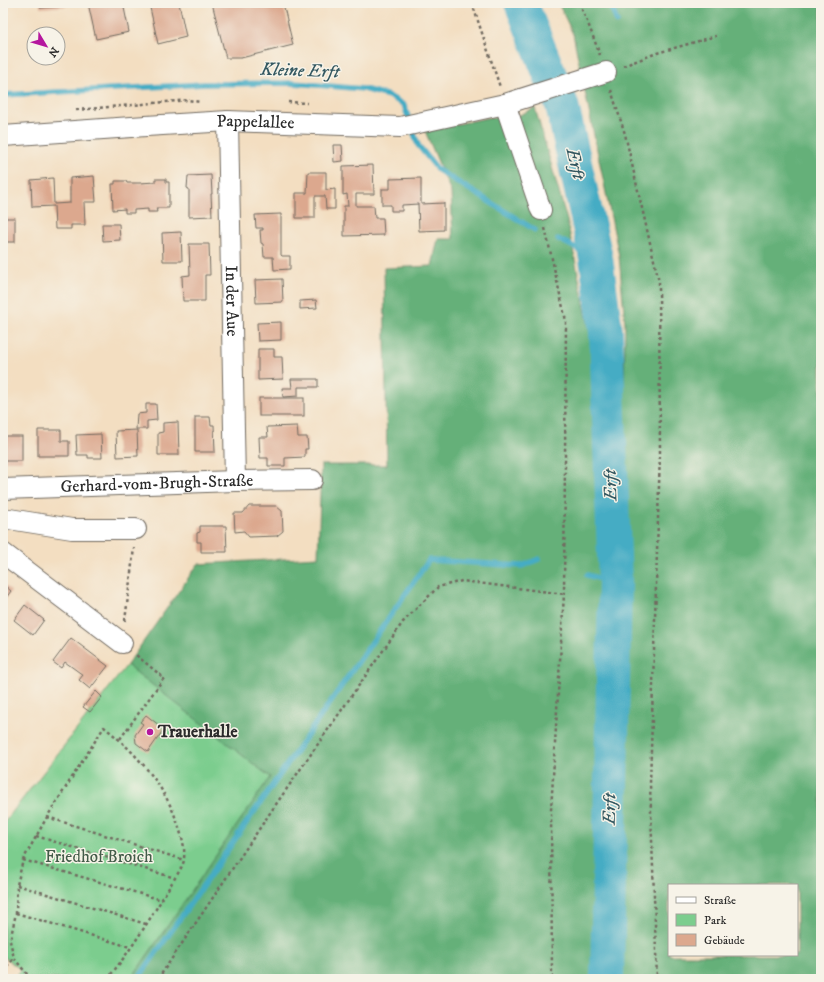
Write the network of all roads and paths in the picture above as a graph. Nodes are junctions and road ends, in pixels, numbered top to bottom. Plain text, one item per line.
1 (472, 3) edge
2 (579, 3) edge
3 (716, 36) dead end
4 (606, 72) junction
5 (505, 104) junction
6 (228, 122) junction
7 (3, 136) edge
8 (541, 210) joint
9 (312, 480) dead end
10 (235, 481) junction
11 (3, 489) edge
12 (3, 518) edge
13 (136, 529) joint
14 (3, 553) edge
15 (564, 594) junction
16 (122, 643) junction
17 (120, 739) junction
18 (47, 817) junction
19 (36, 836) junction
20 (23, 860) junction
21 (184, 860) junction
22 (175, 878) junction
23 (17, 886) junction
24 (162, 900) junction
25 (16, 913) junction
26 (146, 924) junction
27 (130, 947) junction
28 (14, 958) junction
29 (3, 971) edge
30 (31, 979) edge
31 (107, 979) edge
32 (158, 979) edge
33 (552, 979) edge
34 (657, 979) edge

1 - 5 path
2 - 4 path
3 - 4 path
4 - 5 street, Pappelallee
4 - 34 path
5 - 6 street, Pappelallee
5 - 8 street
6 - 7 street, Pappelallee
6 - 10 street, In der Aue
8 - 15 path
9 - 10 street, Gerhard-vom-Brugh-Straße
10 - 11 street, Gerhard-vom-Brugh-Straße
12 - 13 street
13 - 16 path
14 - 16 street
15 - 32 path
15 - 33 path
16 - 17 path
17 - 18 path
17 - 21 path
18 - 19 path
18 - 21 path
19 - 20 path
19 - 22 path
20 - 23 path
20 - 24 path
21 - 22 path
22 - 24 path
23 - 25 path
23 - 26 path
24 - 26 path
25 - 27 path
25 - 28 path
26 - 27 path
27 - 31 path
28 - 29 path
28 - 30 path

